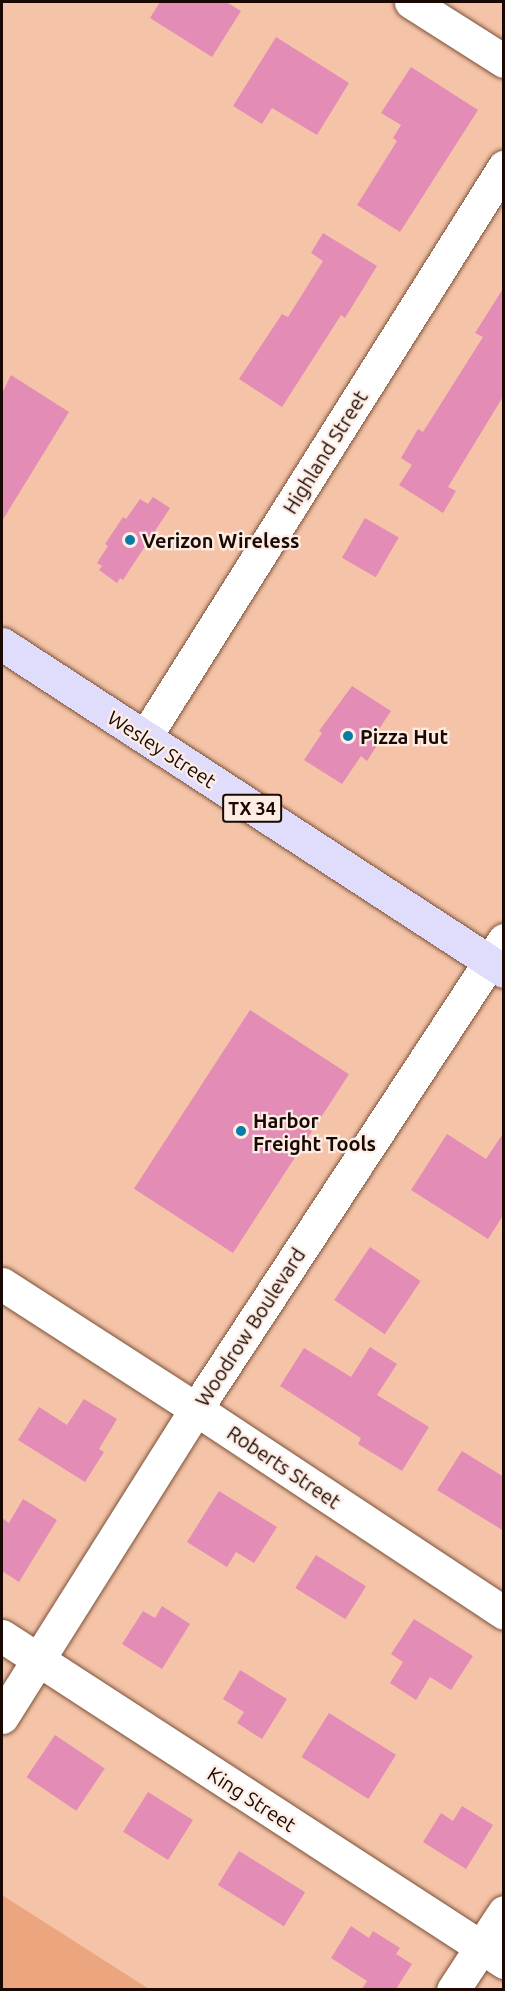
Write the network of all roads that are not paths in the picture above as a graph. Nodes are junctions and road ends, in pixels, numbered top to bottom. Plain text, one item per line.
1 (411, 2) edge
2 (504, 61) edge
3 (504, 167) edge
4 (2, 644) edge
5 (145, 737) junction
6 (499, 957) edge
7 (2, 1284) edge
8 (196, 1409) junction
9 (504, 1613) edge
10 (2, 1635) edge
11 (38, 1659) junction
12 (2, 1717) edge
13 (504, 1912) edge
14 (491, 1955) edge
15 (453, 1989) edge

1 - 2 street
3 - 5 street, Highland Street
4 - 5 main road, Wesley Street / TX 34
5 - 6 main road, Wesley Street / TX 34
6 - 8 street, Woodrow Boulevard
7 - 8 street, Roberts Street
8 - 9 street, Roberts Street
8 - 11 street, Woodrow Boulevard
10 - 11 street, King Street
11 - 12 street, Woodrow Boulevard
11 - 14 street, King Street
13 - 14 street
14 - 15 street

